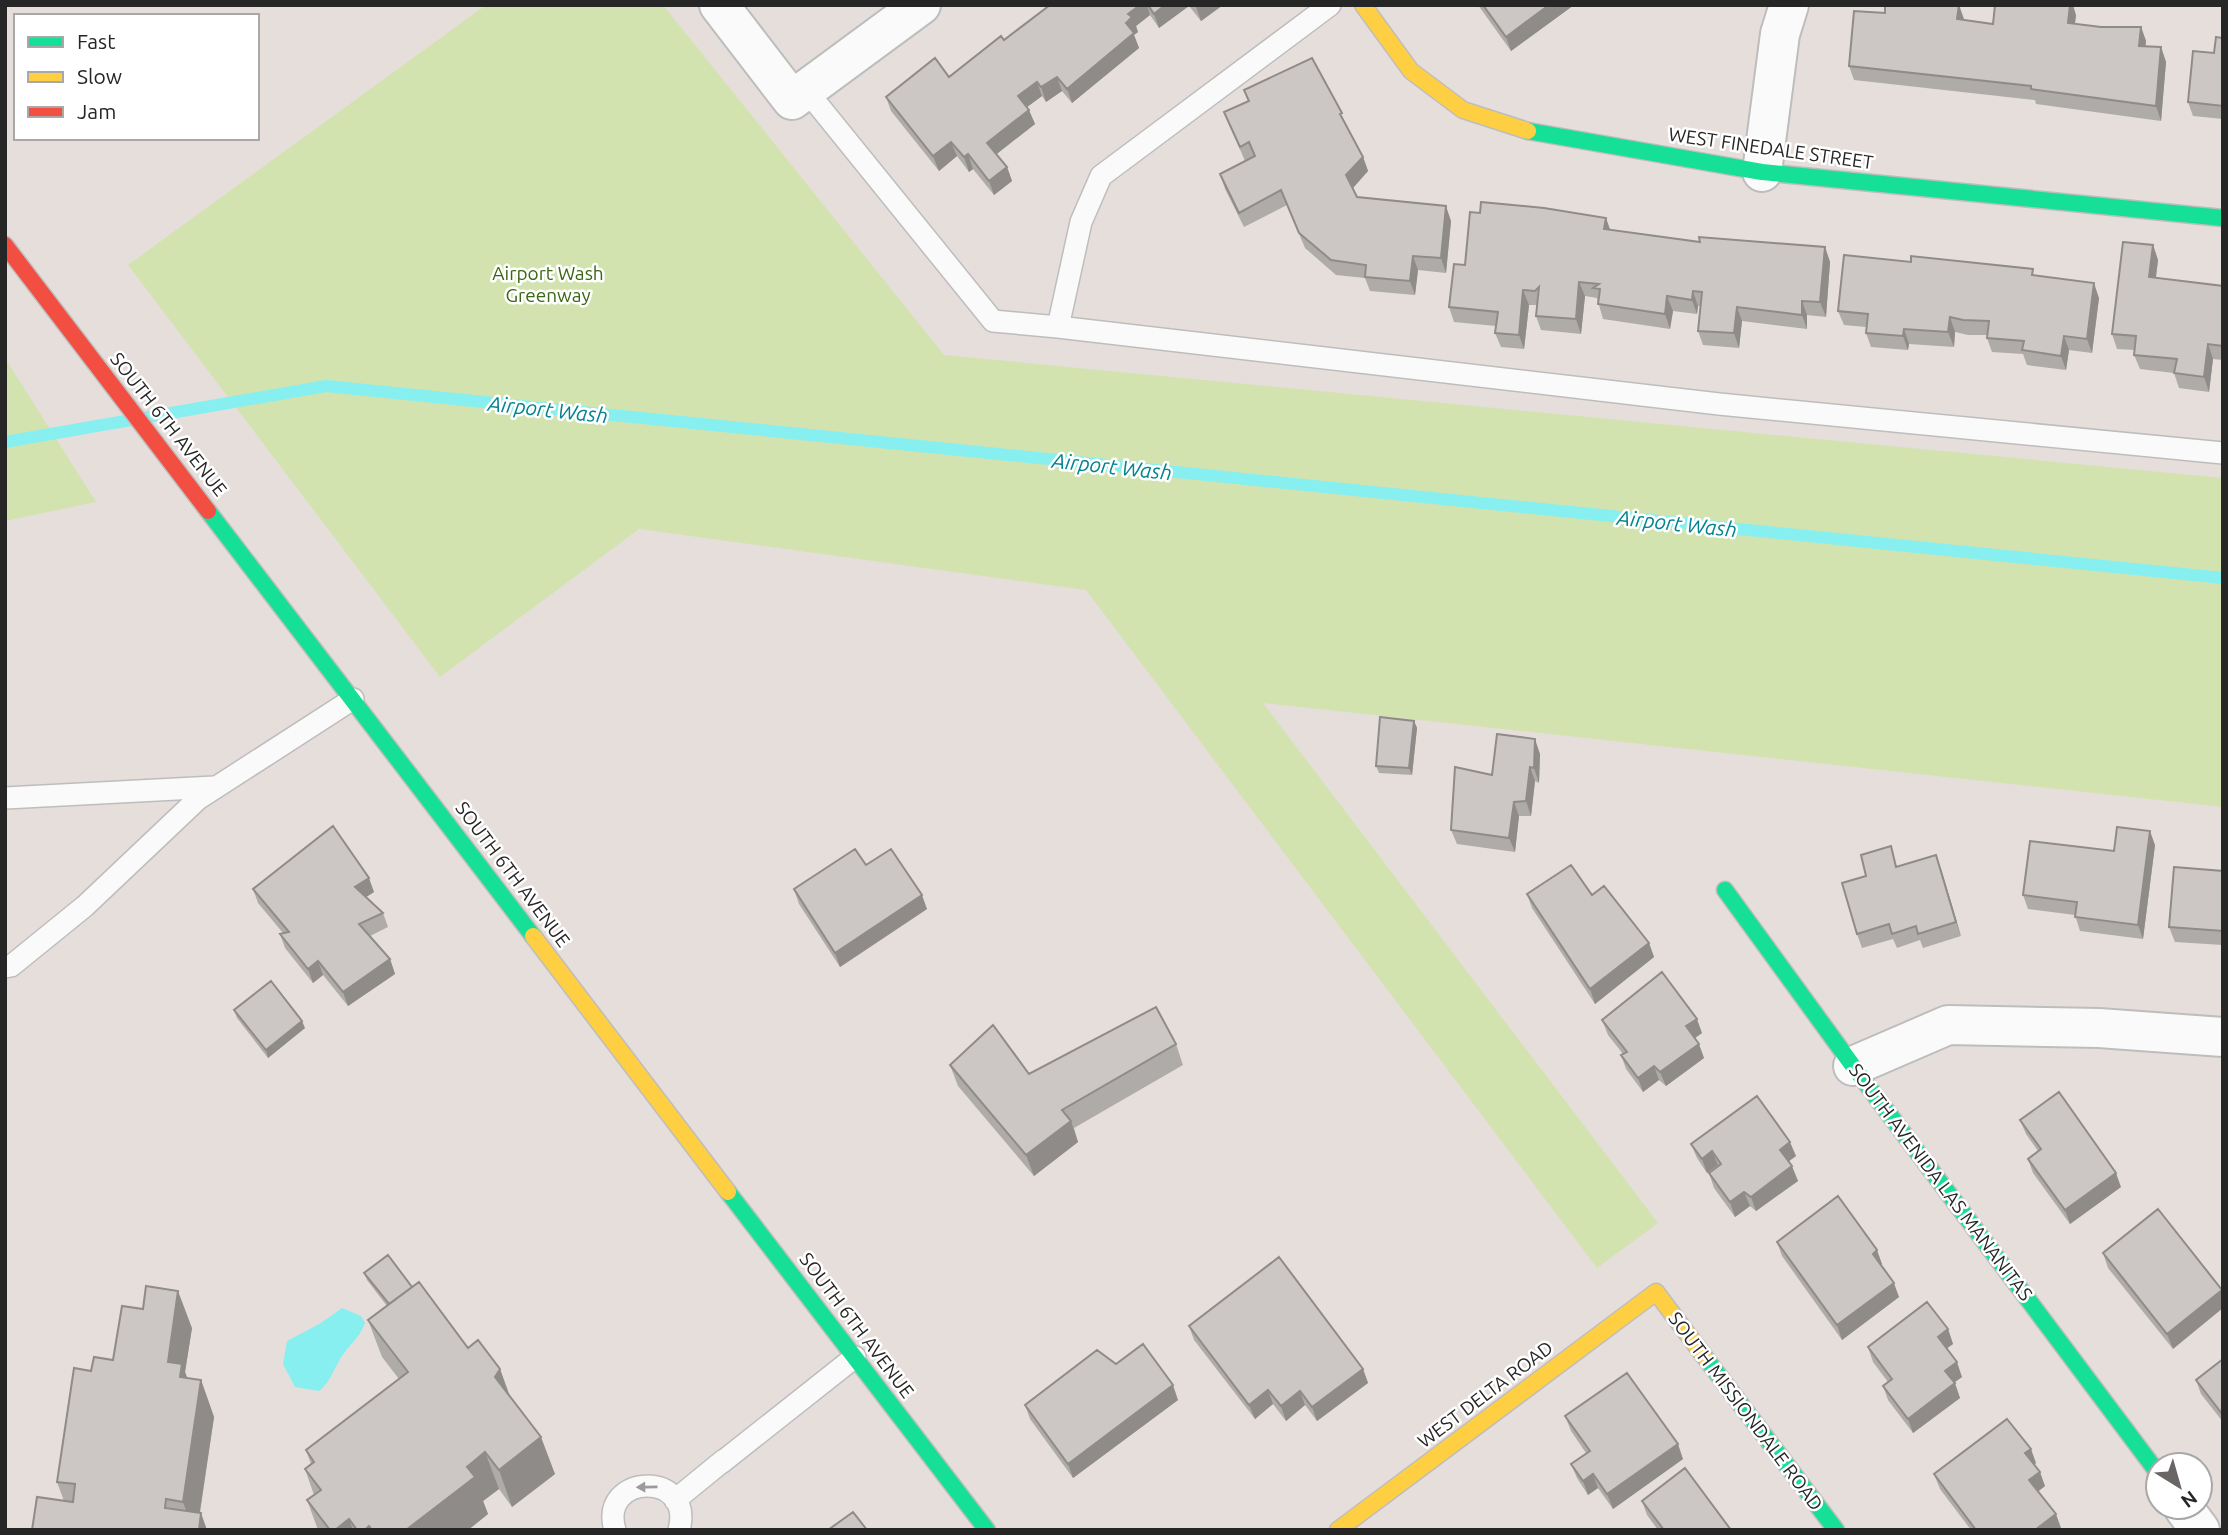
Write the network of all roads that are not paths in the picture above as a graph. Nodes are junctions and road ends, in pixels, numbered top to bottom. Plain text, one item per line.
1 (719, 5) edge
2 (921, 5) edge
3 (1330, 5) edge
4 (1363, 5) edge
5 (1790, 5) edge
6 (799, 95) junction
7 (1762, 172) junction
8 (2223, 218) edge
9 (5, 245) edge
10 (1058, 327) junction
11 (2223, 453) edge
12 (353, 699) junction
13 (216, 787) junction
14 (5, 798) edge
15 (1725, 890) dead end
16 (5, 967) edge
17 (2223, 1037) edge
18 (1853, 1066) junction
19 (1656, 1293) joint
20 (855, 1357) junction
21 (2144, 1454) edge
22 (675, 1500) junction
23 (615, 1530) edge
24 (678, 1530) edge
25 (987, 1530) edge
26 (1338, 1530) edge
27 (1836, 1530) edge

1 - 6 street
2 - 6 street
3 - 10 lane
4 - 7 street, WEST FINEDALE STREET
5 - 7 street
6 - 10 lane
7 - 8 street, WEST FINEDALE STREET
9 - 12 street, SOUTH 6TH AVENUE
10 - 11 lane
12 - 13 lane
12 - 20 street, SOUTH 6TH AVENUE
13 - 14 lane
13 - 16 lane
15 - 18 street, SOUTH AVENIDA LAS MANANITAS
17 - 18 street
18 - 21 street, SOUTH AVENIDA LAS MANANITAS
19 - 26 street, WEST DELTA ROAD
19 - 27 street, SOUTH MISSIONDALE ROAD
20 - 22 lane
20 - 25 street, SOUTH 6TH AVENUE
22 -> 23 lane
22 - 24 lane

